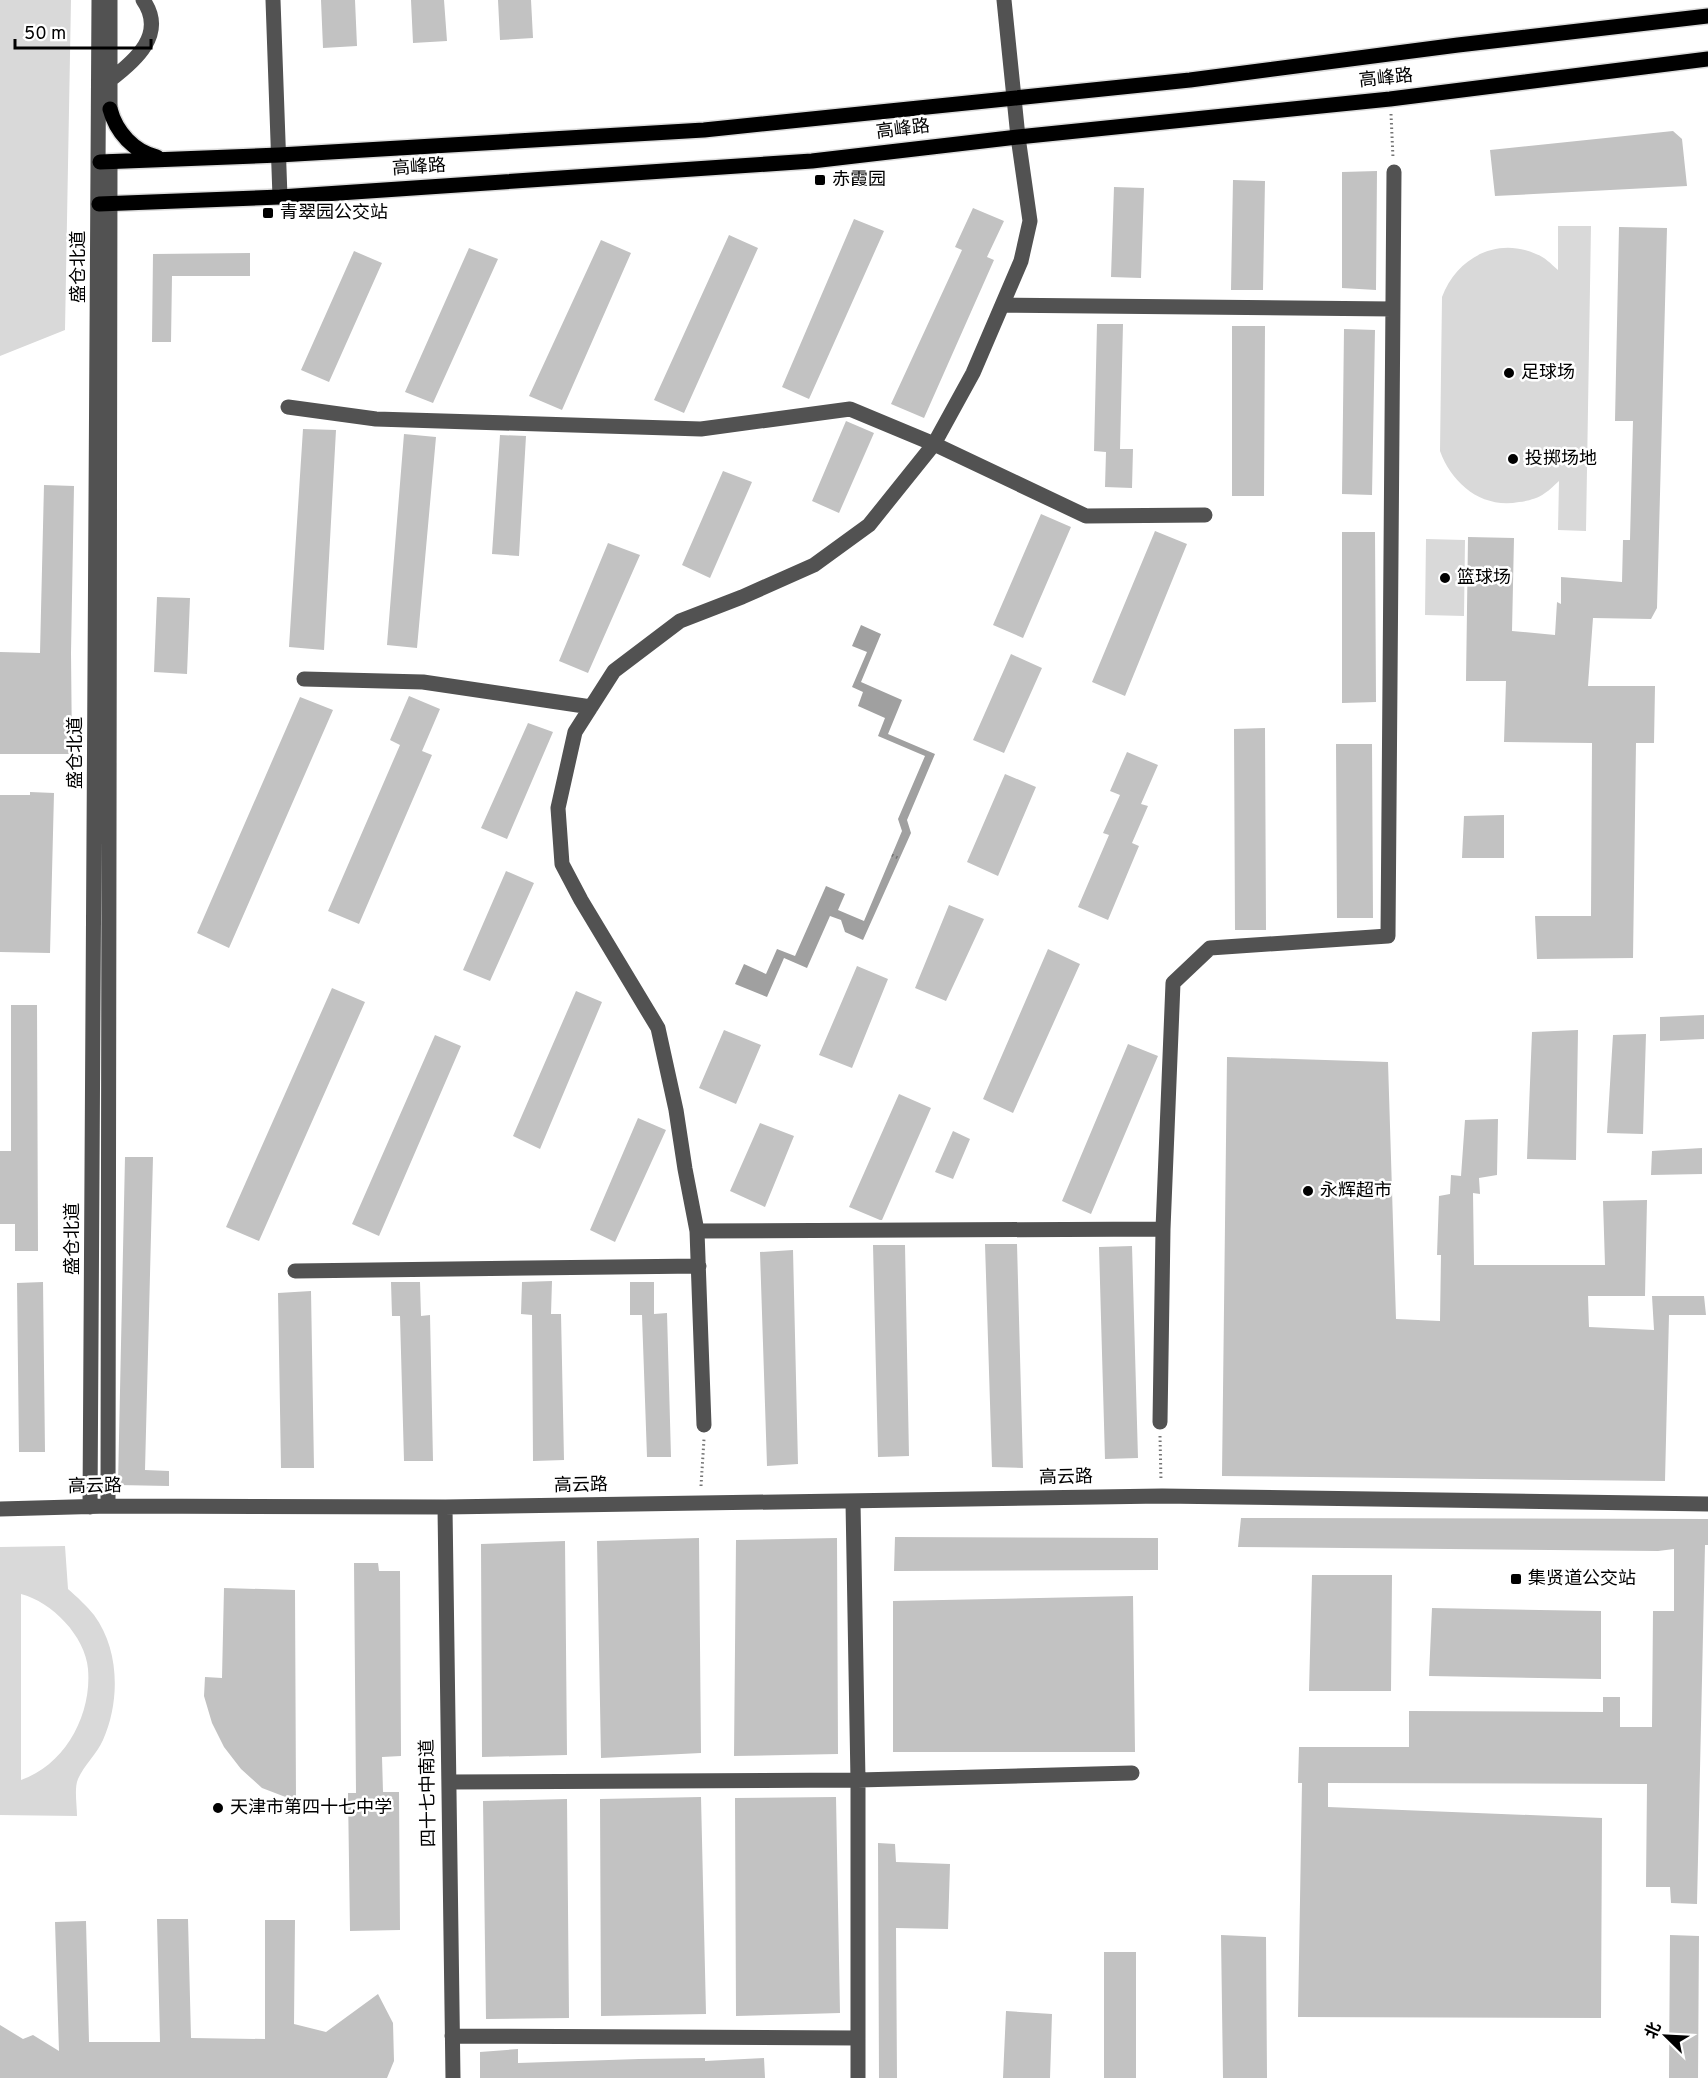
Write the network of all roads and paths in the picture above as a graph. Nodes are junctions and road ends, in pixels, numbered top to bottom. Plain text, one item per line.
1 (99, 0) edge
2 (110, 0) edge
3 (143, 0) edge
4 (273, 0) edge
5 (1004, 0) edge
6 (1708, 16) edge
7 (1708, 59) edge
8 (110, 80) junction
9 (1015, 99) junction
10 (1390, 99) junction
11 (110, 109) junction
12 (1018, 137) junction
13 (279, 155) junction
14 (166, 159) junction
15 (105, 162) junction
16 (1394, 172) joint
17 (280, 197) junction
18 (105, 204) junction
19 (1002, 305) junction
20 (1393, 309) junction
21 (288, 407) dead end
22 (934, 444) junction
23 (1205, 515) dead end
24 (304, 679) dead end
25 (591, 707) junction
26 (892, 855) dead end
27 (900, 859) dead end
28 (1163, 1229) junction
29 (697, 1231) junction
30 (699, 1266) junction
31 (295, 1271) dead end
32 (1160, 1422) joint
33 (704, 1425) joint
34 (1162, 1496) junction
35 (853, 1502) junction
36 (701, 1504) junction
37 (1708, 1504) edge
38 (108, 1506) junction
39 (90, 1507) junction
40 (445, 1507) junction
41 (0, 1509) edge
42 (1132, 1773) dead end
43 (858, 1780) junction
44 (449, 1782) junction
45 (452, 2036) junction
46 (858, 2038) junction
47 (453, 2078) edge
48 (858, 2078) edge

1 - 15 street, 盛仓北道
2 - 8 street, 盛仓北道
3 - 8 street
4 - 13 street
5 - 9 street
6 - 9 main road, 高峰路
7 - 10 main road, 高峰路
8 - 11 street, 盛仓北道
9 - 12 street
9 - 13 main road, 高峰路
10 - 12 main road, 高峰路
10 - 16 path
11 - 14 main road
11 - 15 street, 盛仓北道
12 - 17 main road, 高峰路
12 - 19 street
13 - 14 main road, 高峰路
13 - 17 street
14 - 15 main road, 高峰路
15 - 18 street, 盛仓北道
16 - 20 street
17 - 18 main road, 高峰路
18 - 38 street, 盛仓北道
18 - 39 street, 盛仓北道
19 - 20 street
19 - 22 street
20 - 28 street
21 - 22 street
22 - 23 street
22 - 25 street
24 - 25 street
25 - 29 street
26 - 27 path
28 - 29 street
28 - 32 street
29 - 30 street
30 - 31 street
30 - 33 street
32 - 34 path
33 - 36 path
34 - 35 street, 高云路
34 - 37 street, 高云路
35 - 36 street, 高云路
35 - 43 street
36 - 40 street, 高云路
38 - 39 street, 高云路
38 - 40 street, 高云路
39 - 41 street, 高云路
40 - 44 street, 四十七中南道
42 - 43 street
43 - 44 street
43 - 46 street
44 - 45 street, 四十七中南道
45 - 46 street
45 - 47 street, 四十七中南道
46 - 48 street

